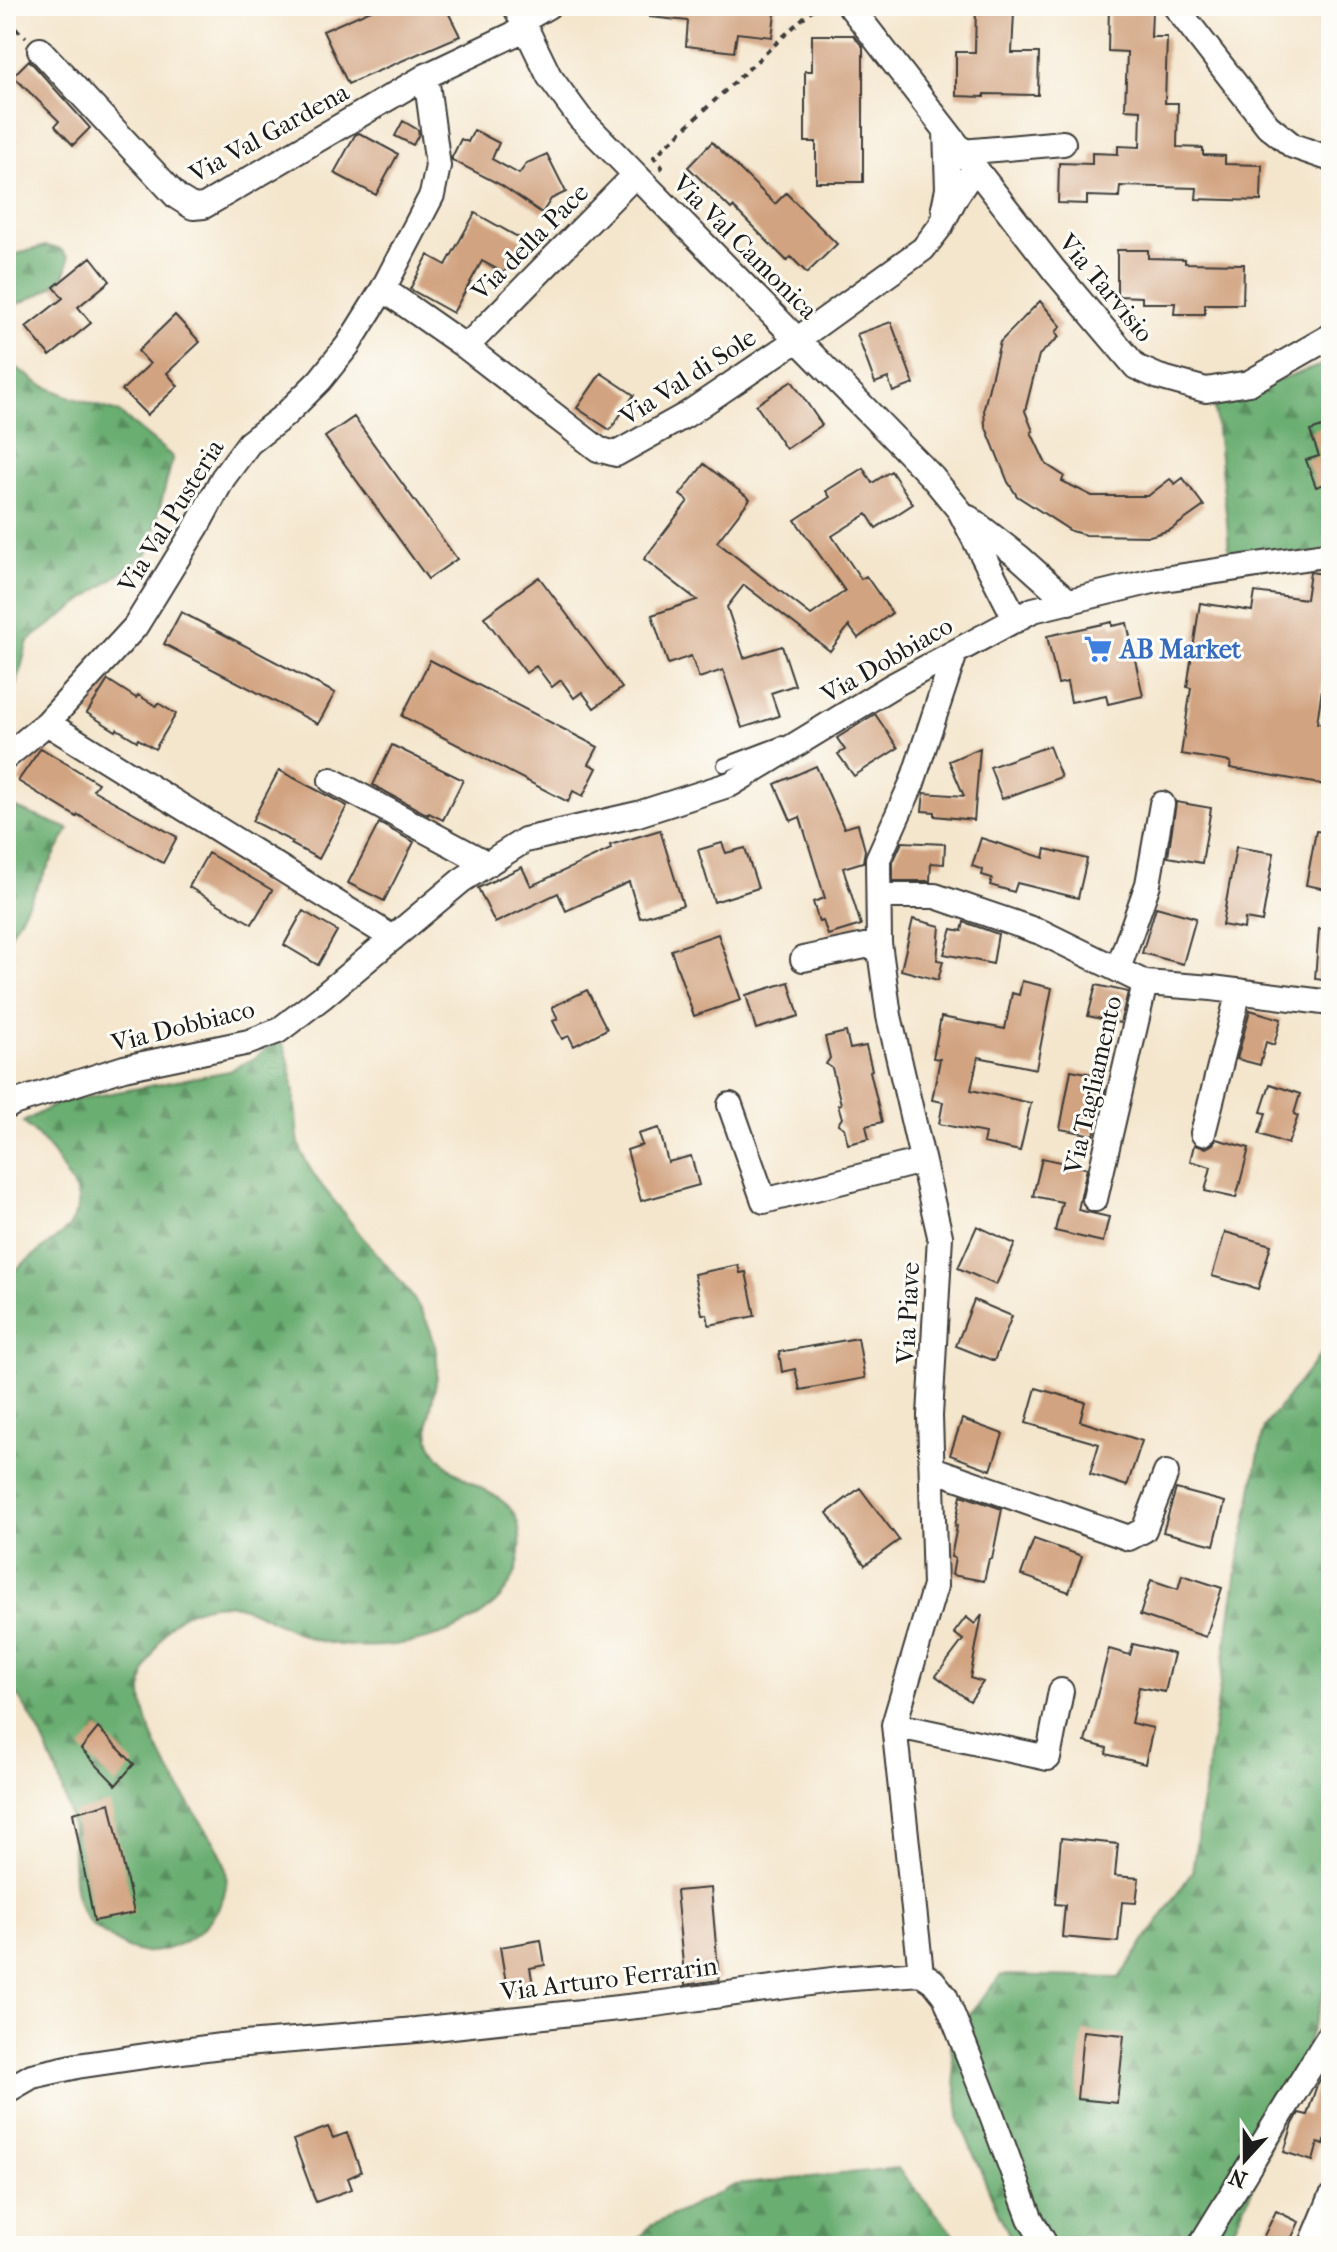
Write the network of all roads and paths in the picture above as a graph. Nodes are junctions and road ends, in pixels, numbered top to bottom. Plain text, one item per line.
1 (548, 6) edge
2 (816, 6) edge
3 (850, 6) edge
4 (1175, 6) edge
5 (520, 19) edge
6 (40, 50) dead end
7 (426, 76) junction
8 (946, 131) junction
9 (1063, 143) dead end
10 (1331, 159) edge
11 (968, 161) junction
12 (662, 167) dead end
13 (634, 176) junction
14 (940, 227) junction
15 (383, 289) junction
16 (1331, 336) edge
17 (798, 339) junction
18 (466, 347) junction
19 (960, 511) junction
20 (1331, 554) edge
21 (1069, 602) junction
22 (1016, 620) junction
23 (955, 653) junction
24 (47, 723) junction
25 (819, 731) junction
26 (6, 757) edge
27 (724, 765) dead end
28 (331, 780) dead end
29 (1162, 804) dead end
30 (488, 864) junction
31 (879, 896) junction
32 (393, 938) junction
33 (879, 943) junction
34 (803, 959) dead end
35 (1118, 969) junction
36 (1145, 983) junction
37 (1239, 991) junction
38 (1331, 1003) edge
39 (730, 1105) dead end
40 (6, 1107) edge
41 (1203, 1133) dead end
42 (922, 1161) junction
43 (1095, 1199) dead end
44 (933, 1469) junction
45 (1166, 1473) dead end
46 (1061, 1691) dead end
47 (894, 1725) junction
48 (921, 1973) junction
49 (1331, 2033) edge
50 (6, 2091) edge
51 (1331, 2198) edge
52 (1046, 2246) edge
53 (1200, 2246) edge
54 (1311, 2246) edge

1 - 5 street, Via Val Gardena
2 - 12 path
3 - 8 street, Via Tarvisio
4 - 10 street
5 - 7 street, Via Val Gardena
5 - 13 street, Via Val Camonica
6 - 7 street, Via Val Gardena
7 - 15 street, Via Val Pusteria
8 - 11 street, Via Tarvisio
8 - 14 street
9 - 11 street
11 - 14 street, Via Val di Sole
11 - 16 street, Via Tarvisio
13 - 17 street, Via Val Camonica
13 - 18 street, Via della Pace
14 - 17 street, Via Val di Sole
15 - 18 street, Via Val di Sole
15 - 24 street, Via Val Pusteria
17 - 18 street, Via Val di Sole
17 - 19 street, Via Val Camonica
19 - 21 street, Via Val Camonica
19 - 22 street, Via Val Camonica
20 - 21 street, Via Dobbiaco
21 - 22 street, Via Dobbiaco
22 - 23 street, Via Dobbiaco
23 - 25 street, Via Dobbiaco
23 - 31 street, Via Piave
24 - 26 street, Via Val Pusteria
24 - 32 street
25 - 27 lane
25 - 30 street, Via Dobbiaco
28 - 30 street
29 - 35 street, Via Tagliamento
30 - 32 street, Via Dobbiaco
31 - 33 street, Via Piave
31 - 35 street, Via Tagliamento
32 - 40 street, Via Dobbiaco
33 - 34 street
33 - 42 street, Via Piave
35 - 36 street, Via Tagliamento
36 - 37 street, Via Tagliamento
36 - 43 street, Via Tagliamento
37 - 38 street, Via Tagliamento
37 - 41 street
39 - 42 street
42 - 44 street, Via Piave
44 - 45 street
44 - 47 street, Via Piave
46 - 47 street
47 - 48 street, Via Piave
48 - 50 street, Via Arturo Ferrarin
48 - 52 street
49 - 53 street
51 - 54 street

